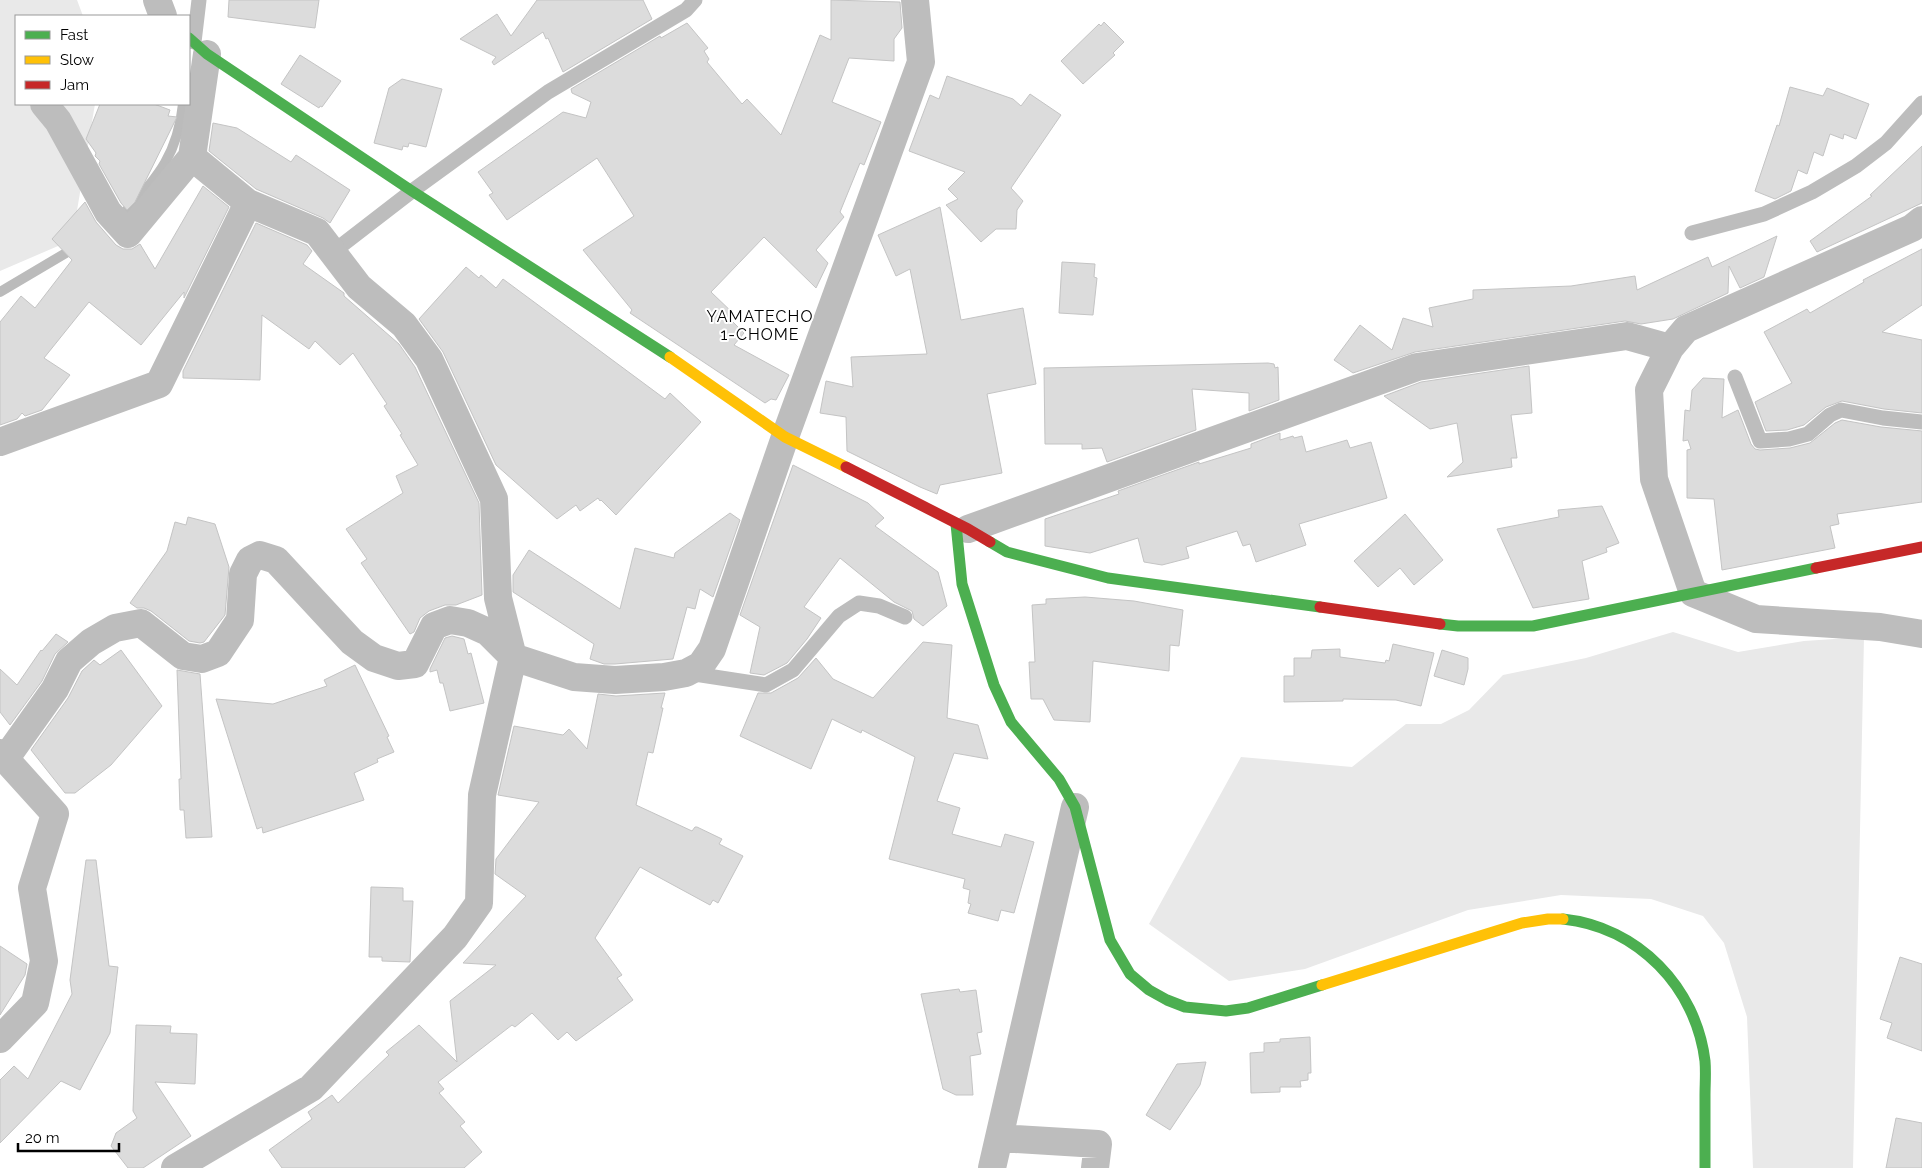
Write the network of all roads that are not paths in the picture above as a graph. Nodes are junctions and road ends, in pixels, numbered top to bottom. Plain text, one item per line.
1 (157, 0) edge
2 (199, 0) edge
3 (695, 0) edge
4 (915, 0) edge
5 (162, 15) edge
6 (196, 45) edge
7 (1922, 104) edge
8 (45, 105) edge
9 (192, 157) junction
10 (412, 191) junction
11 (248, 203) junction
12 (1919, 226) edge
13 (1692, 233) dead end
14 (333, 252) junction
15 (1670, 348) junction
16 (1734, 377) dead end
17 (1922, 422) edge
18 (785, 437) junction
19 (0, 442) edge
20 (962, 527) junction
21 (1922, 547) edge
22 (1693, 593) junction
23 (905, 617) dead end
24 (1922, 634) edge
25 (513, 657) junction
26 (686, 673) junction
27 (3, 755) edge
28 (1075, 807) junction
29 (0, 1039) edge
30 (999, 1138) junction
31 (174, 1168) edge
32 (992, 1168) edge
33 (1094, 1168) edge
34 (1705, 1168) edge

1 - 5 street
2 - 6 lane
3 - 10 lane
4 - 18 street
6 - 9 street
6 - 10 street
7 - 13 lane
8 - 9 street
9 - 11 street
10 - 14 lane
10 - 18 street
11 - 14 street
11 - 19 street
12 - 15 street
14 - 25 street
15 - 20 street
15 - 22 street
16 - 17 lane
18 - 20 street
18 - 26 street
20 - 22 street
20 - 28 street
21 - 22 street
22 - 24 street
23 - 26 lane
25 - 26 street
25 - 27 street
25 - 31 street
27 - 29 street
28 - 30 street
28 - 34 street
30 - 32 street
30 - 33 street

